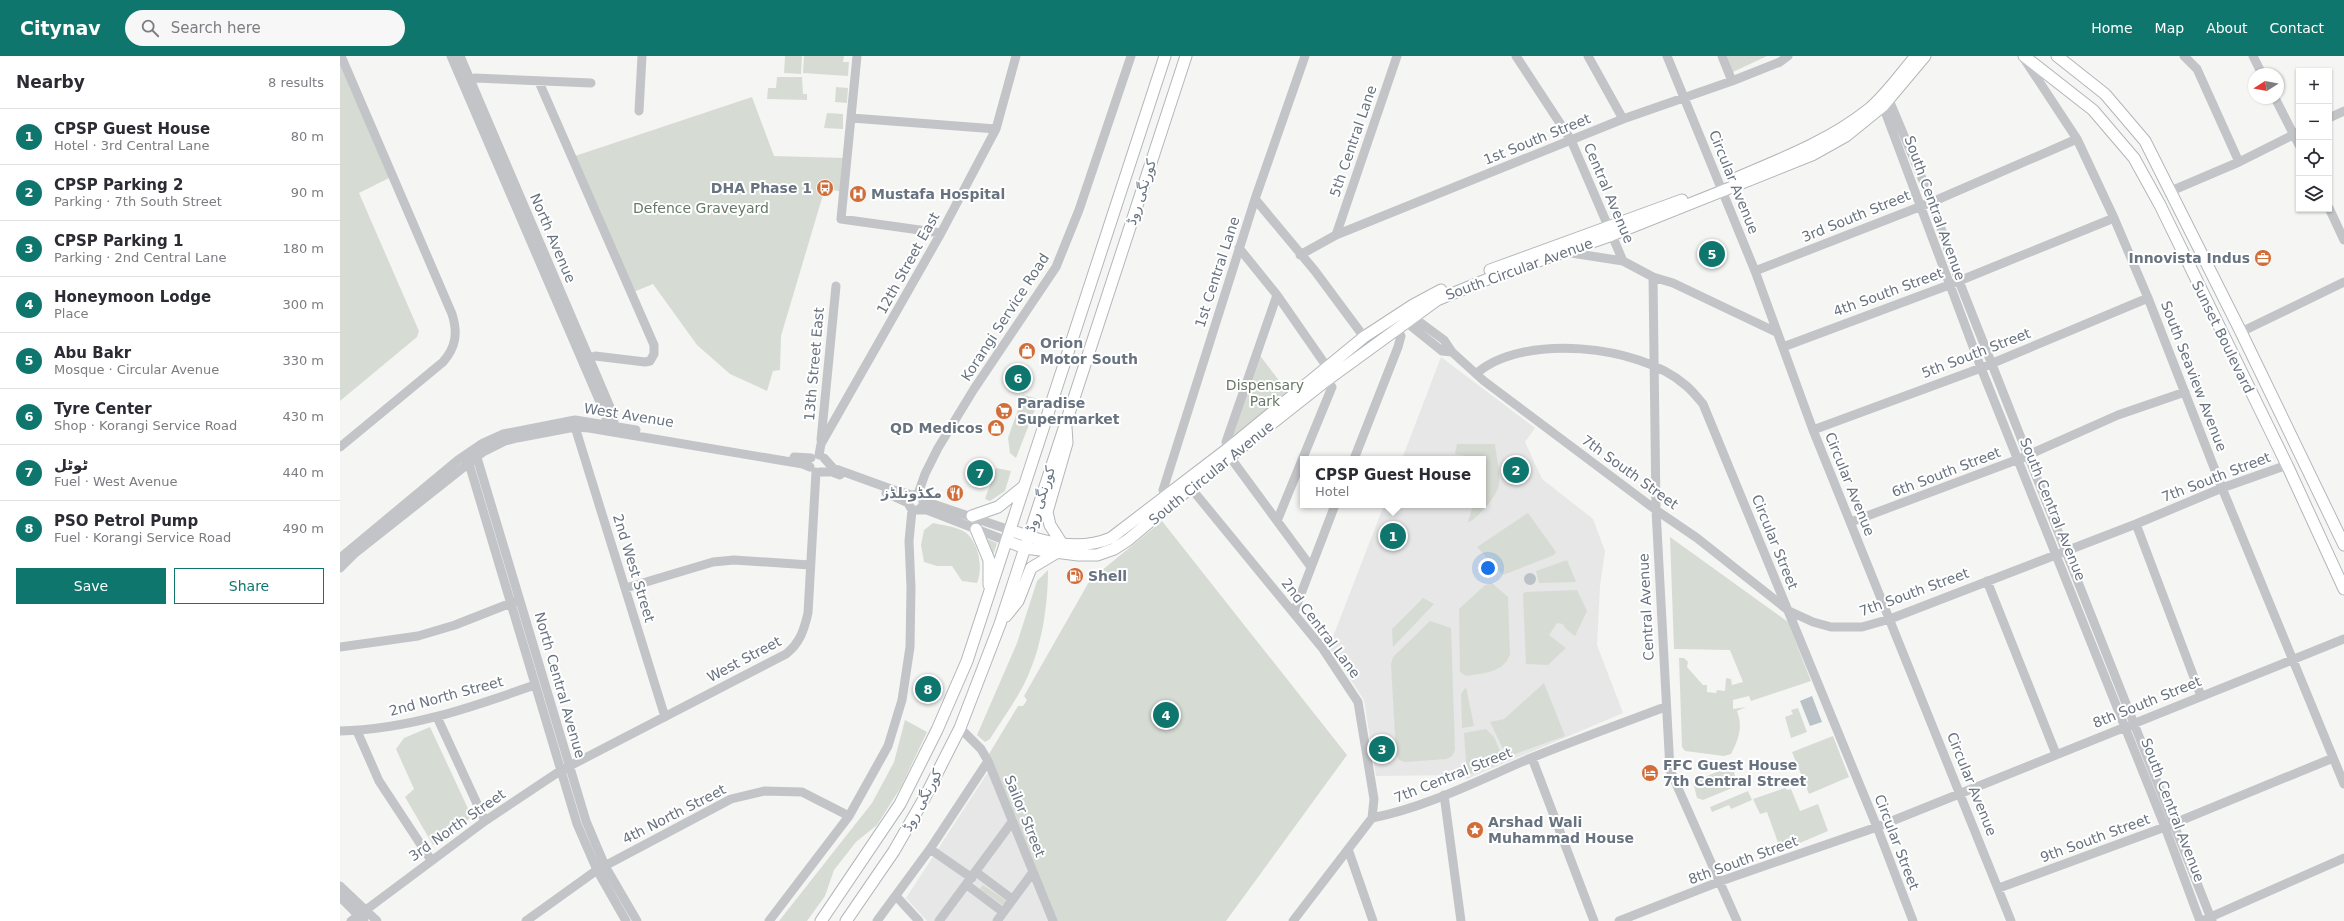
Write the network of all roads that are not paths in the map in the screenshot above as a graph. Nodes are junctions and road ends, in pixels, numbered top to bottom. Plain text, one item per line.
1 (341, 56) edge
2 (451, 56) edge
3 (460, 56) edge
4 (642, 56) edge
5 (857, 56) edge
6 (1016, 56) edge
7 (1130, 56) edge
8 (1165, 56) edge
9 (1186, 56) edge
10 (1306, 56) edge
11 (1397, 56) edge
12 (1516, 56) edge
13 (1588, 56) edge
14 (1667, 56) edge
15 (1722, 56) edge
16 (1788, 56) edge
17 (1916, 56) edge
18 (1925, 56) edge
19 (2023, 56) edge
20 (2057, 56) edge
21 (2184, 56) edge
22 (2253, 56) edge
23 (2259, 68) edge
24 (466, 81) junction
25 (539, 82) junction
26 (1732, 82) junction
27 (591, 83) dead end
28 (1684, 99) junction
29 (1886, 103) junction
30 (2278, 104) edge
31 (638, 111) dead end
32 (2344, 111) edge
33 (2332, 117) edge
34 (852, 118) junction
35 (1624, 119) junction
36 (996, 129) junction
37 (2296, 134) edge
38 (1571, 140) junction
39 (2077, 140) junction
40 (2238, 162) junction
41 (1721, 189) junction
42 (2171, 191) junction
43 (1255, 199) junction
44 (1932, 202) junction
45 (1921, 205) junction
46 (2331, 212) edge
47 (2114, 218) junction
48 (1610, 232) junction
49 (941, 233) junction
50 (1336, 235) junction
51 (2344, 240) edge
52 (1239, 248) junction
53 (1565, 252) junction
54 (1300, 255) junction
55 (1623, 261) junction
56 (2210, 270) junction
57 (1755, 271) junction
58 (1653, 277) junction
59 (2194, 277) junction
60 (1959, 281) junction
61 (2344, 282) edge
62 (1949, 285) junction
63 (836, 286) dead end
64 (1277, 295) junction
65 (2148, 298) junction
66 (1405, 322) junction
67 (1776, 332) junction
68 (2241, 332) junction
69 (1364, 337) junction
70 (1783, 347) junction
71 (586, 360) junction
72 (1993, 363) junction
73 (1654, 366) junction
74 (1328, 367) junction
75 (1981, 368) junction
76 (1476, 373) junction
77 (1327, 380) junction
78 (2184, 392) junction
79 (1066, 422) junction
80 (575, 427) junction
81 (612, 429) junction
82 (1813, 430) junction
83 (821, 444) junction
84 (340, 447) edge
85 (1230, 452) junction
86 (2028, 455) junction
87 (472, 456) junction
88 (1304, 456) edge
89 (1355, 456) edge
90 (2019, 459) junction
91 (817, 464) junction
92 (1300, 465) edge
93 (2287, 465) junction
94 (1188, 485) junction
95 (1023, 486) junction
96 (2222, 488) junction
97 (1167, 497) junction
98 (915, 502) junction
99 (1334, 508) edge
100 (1656, 510) junction
101 (972, 516) junction
102 (1277, 521) junction
103 (1851, 522) junction
104 (2136, 524) junction
105 (976, 529) junction
106 (1008, 536) junction
107 (1028, 537) junction
108 (1062, 544) junction
109 (2344, 545) edge
110 (1025, 548) junction
111 (2067, 550) junction
112 (1056, 553) junction
113 (2057, 554) junction
114 (340, 558) edge
115 (810, 565) junction
116 (1311, 567) junction
117 (340, 568) edge
118 (1987, 581) junction
119 (626, 588) junction
120 (989, 588) junction
121 (2344, 589) edge
122 (521, 600) junction
123 (511, 602) junction
124 (1789, 611) junction
125 (1294, 612) junction
126 (1890, 619) junction
127 (1000, 624) junction
128 (2344, 639) edge
129 (340, 647) edge
130 (2293, 659) junction
131 (535, 685) junction
132 (2201, 696) junction
133 (1665, 707) junction
134 (437, 716) junction
135 (665, 717) junction
136 (2134, 723) junction
137 (2125, 726) junction
138 (960, 728) junction
139 (340, 730) edge
140 (357, 730) junction
141 (2056, 754) junction
142 (1532, 758) junction
143 (2333, 758) junction
144 (988, 761) junction
145 (570, 768) junction
146 (560, 771) junction
147 (2344, 784) edge
148 (1961, 792) junction
149 (1444, 795) junction
150 (849, 816) junction
151 (1372, 818) junction
152 (485, 821) junction
153 (1012, 822) junction
154 (2169, 826) junction
155 (1877, 827) junction
156 (930, 849) junction
157 (1348, 849) junction
158 (2344, 858) edge
159 (431, 860) junction
160 (605, 866) junction
161 (597, 870) junction
162 (1033, 872) junction
163 (972, 878) junction
164 (1721, 881) junction
165 (340, 886) edge
166 (1999, 888) junction
167 (896, 896) junction
168 (340, 897) edge
169 (1012, 899) junction
170 (1003, 912) junction
171 (359, 917) edge
172 (2211, 919) edge
173 (1052, 920) edge
174 (1910, 920) edge
175 (377, 921) edge
176 (526, 921) edge
177 (626, 921) edge
178 (637, 921) edge
179 (769, 921) edge
180 (821, 921) edge
181 (846, 921) edge
182 (877, 921) edge
183 (919, 921) edge
184 (939, 921) edge
185 (997, 921) edge
186 (1293, 921) edge
187 (1373, 921) edge
188 (1461, 921) edge
189 (1594, 921) edge
190 (1619, 921) edge
191 (1737, 921) edge
192 (2011, 921) edge
193 (2201, 921) edge

1 - 84 street
2 - 24 street, North Avenue
3 - 24 street, North Avenue
4 - 31 street
5 - 34 street
6 - 36 street, 12th Street East
7 - 98 street, Korangi Service Road
8 - 95 main road, کورنگی روڈ
9 - 79 main road, کورنگی روڈ
10 - 43 street, 1st Central Lane
11 - 50 street, 5th Central Lane
12 - 38 street, Central Avenue
13 - 35 street
14 - 28 street, Circular Avenue
15 - 26 street
16 - 26 street, 1st South Street
17 - 41 main road, South Circular Avenue
18 - 29 main road, South Circular Avenue
19 - 39 street, South Seaview Avenue
19 - 59 main road, Sunset Boulevard
20 - 42 main road, Sunset Boulevard
21 - 40 street
22 - 23 street
24 - 25 street
24 - 71 street, North Avenue
25 - 27 street
25 - 71 street
26 - 28 street, 1st South Street
28 - 35 street, 1st South Street
28 - 41 street, Circular Avenue
29 - 41 main road, South Circular Avenue
29 - 44 street
29 - 45 street, South Central Avenue
30 - 37 street
32 - 33 street
34 - 36 street
34 - 49 street
35 - 38 street, 1st South Street
36 - 49 street, 12th Street East
37 - 40 street
38 - 48 street, Central Avenue
38 - 50 street, 1st South Street
39 - 44 street, 3rd South Street
39 - 47 street, South Seaview Avenue
40 - 42 street
41 - 48 main road, South Circular Avenue
41 - 57 street, Circular Avenue
42 - 56 main road, Sunset Boulevard
43 - 52 street, 1st Central Lane
43 - 54 street
44 - 45 street, 3rd South Street
44 - 60 street
45 - 57 street, 3rd South Street
45 - 62 street, South Central Avenue
46 - 51 street
47 - 60 street, 4th South Street
47 - 65 street, South Seaview Avenue
48 - 53 main road, South Circular Avenue
48 - 55 street, Central Avenue
48 - 69 main road, South Circular Avenue
49 - 83 street, 12th Street East
50 - 54 street, 1st South Street
52 - 64 street
52 - 97 street, 1st Central Lane
53 - 55 street
53 - 66 main road, South Circular Avenue
54 - 69 street
55 - 58 street
56 - 59 main road
56 - 68 main road, Sunset Boulevard
57 - 67 street, Circular Avenue
58 - 67 street
58 - 73 street, Central Avenue
59 - 93 main road, Sunset Boulevard
60 - 62 street, 4th South Street
60 - 72 street
61 - 68 street
62 - 70 street, 4th South Street
62 - 75 street, South Central Avenue
63 - 83 street, 13th Street East
64 - 74 street
64 - 85 street
65 - 72 street, 5th South Street
65 - 78 street, South Seaview Avenue
66 - 76 street, 7th South Street
66 - 77 main road, South Circular Avenue
66 - 89 street
67 - 70 street, Circular Avenue
68 - 109 main road, Sunset Boulevard
69 - 74 main road, South Circular Avenue
70 - 82 street, Circular Avenue
71 - 81 street, North Avenue
72 - 75 street, 5th South Street
72 - 86 street
73 - 76 street, Circular Street
73 - 100 street, Central Avenue
73 - 124 street, Circular Street
74 - 85 main road, South Circular Avenue
75 - 82 street, 5th South Street
75 - 90 street, South Central Avenue
76 - 100 street, 7th South Street
77 - 85 main road, South Circular Avenue
77 - 88 street
78 - 86 street, 6th South Street
78 - 96 street, South Seaview Avenue
79 - 107 main road, کورنگی روڈ
79 - 108 main road
80 - 81 street, West Avenue
80 - 87 street, West Avenue
80 - 119 street, 2nd West Street
81 - 87 street, West Avenue
81 - 91 street, West Avenue
82 - 103 street, Circular Avenue
83 - 91 street, 12th Street East
85 - 94 main road, South Circular Avenue
85 - 102 street
86 - 90 street, 6th South Street
86 - 111 street
87 - 114 street, West Avenue
87 - 117 street, West Avenue
87 - 122 street, North Central Avenue
87 - 123 street, North Central Avenue
90 - 103 street, 6th South Street
90 - 113 street, South Central Avenue
91 - 98 street, West Avenue
91 - 98 street, West Avenue
91 - 115 street, West Street
92 - 102 street
93 - 96 street, 7th South Street
93 - 121 main road, Sunset Boulevard
94 - 97 main road, South Circular Avenue
94 - 112 main road, South Circular Avenue
94 - 125 street, 2nd Central Lane
95 - 101 main road
95 - 106 main road, کورنگی روڈ
96 - 104 street, 7th South Street
96 - 130 street, South Seaview Avenue
97 - 108 main road, South Circular Avenue
98 - 101 street, West Avenue
98 - 105 street, West Avenue
98 - 150 street, Korangi Service Road
99 - 116 street
100 - 124 street, 7th South Street
100 - 133 street, Central Avenue
101 - 106 street, West Avenue
102 - 116 street
103 - 126 street, Circular Avenue
104 - 111 street, 7th South Street
104 - 132 street
105 - 106 street, West Avenue
105 - 120 main road
106 - 107 main road, South Circular Avenue
106 - 110 main road, South Circular Avenue
106 - 120 main road, کورنگی روڈ
107 - 108 main road, South Circular Avenue
107 - 110 main road, کورنگی روڈ
110 - 112 main road, South Circular Avenue
110 - 127 main road, کورنگی روڈ
111 - 113 street, 7th South Street
111 - 136 street
112 - 127 main road
113 - 118 street, 7th South Street
113 - 137 street, South Central Avenue
115 - 119 street
115 - 135 street, West Street
116 - 125 street
118 - 126 street, 7th South Street
118 - 141 street
119 - 135 street, 2nd West Street
120 - 180 main road, کورنگی روڈ
122 - 123 street
122 - 145 street, North Central Avenue
123 - 129 street
123 - 131 street, North Central Avenue
124 - 126 street, 7th South Street
124 - 155 street, Circular Street
125 - 151 street, 2nd Central Lane
126 - 148 street, Circular Avenue
127 - 138 main road, کورنگی روڈ
128 - 130 street, 8th South Street
130 - 132 street, 8th South Street
130 - 143 street, South Seaview Avenue
131 - 134 street, 2nd North Street
131 - 146 street, North Central Avenue
132 - 136 street, 8th South Street
133 - 142 street, 7th Central Street
133 - 164 street, Central Avenue
134 - 140 street, 2nd North Street
134 - 152 street
135 - 145 street, West Street
136 - 137 street, 8th South Street
136 - 154 street
137 - 141 street, 8th South Street
137 - 154 street, South Central Avenue
138 - 144 street, Sailor Street
138 - 181 main road, کورنگی روڈ
139 - 140 street, 2nd North Street
140 - 159 street
141 - 148 street, 8th South Street
142 - 149 street, 7th Central Street
142 - 189 street
143 - 147 street, South Seaview Avenue
143 - 154 street, 9th South Street
144 - 153 street, Sailor Street
144 - 156 street
145 - 146 street, 3rd North Street
145 - 160 street, North Central Avenue
146 - 152 street, 3rd North Street
146 - 161 street, North Central Avenue
148 - 155 street, 8th South Street
148 - 166 street, Circular Avenue
149 - 151 street, 7th Central Street
149 - 188 street
150 - 160 street, 4th North Street
150 - 179 street, Korangi Service Road
151 - 157 street
152 - 159 street, 3rd North Street
153 - 162 street, Sailor Street
153 - 163 street
154 - 166 street, 9th South Street
154 - 172 street
154 - 193 street, South Central Avenue
155 - 164 street, 8th South Street
155 - 174 street, Circular Street
156 - 163 street
156 - 167 street
157 - 186 street
157 - 187 street
158 - 172 street
159 - 171 street, 3rd North Street
160 - 161 street, 4th North Street
160 - 178 street, North Central Avenue
161 - 176 street, 4th North Street
161 - 177 street, North Central Avenue
162 - 169 street
162 - 173 street, Sailor Street
163 - 169 street
163 - 170 street
163 - 184 street
164 - 190 street, 8th South Street
164 - 191 street, Central Avenue
165 - 171 street
166 - 192 street, Circular Avenue
167 - 182 street
167 - 183 street
168 - 171 street
169 - 170 street
170 - 185 street
171 - 175 street
172 - 193 street

